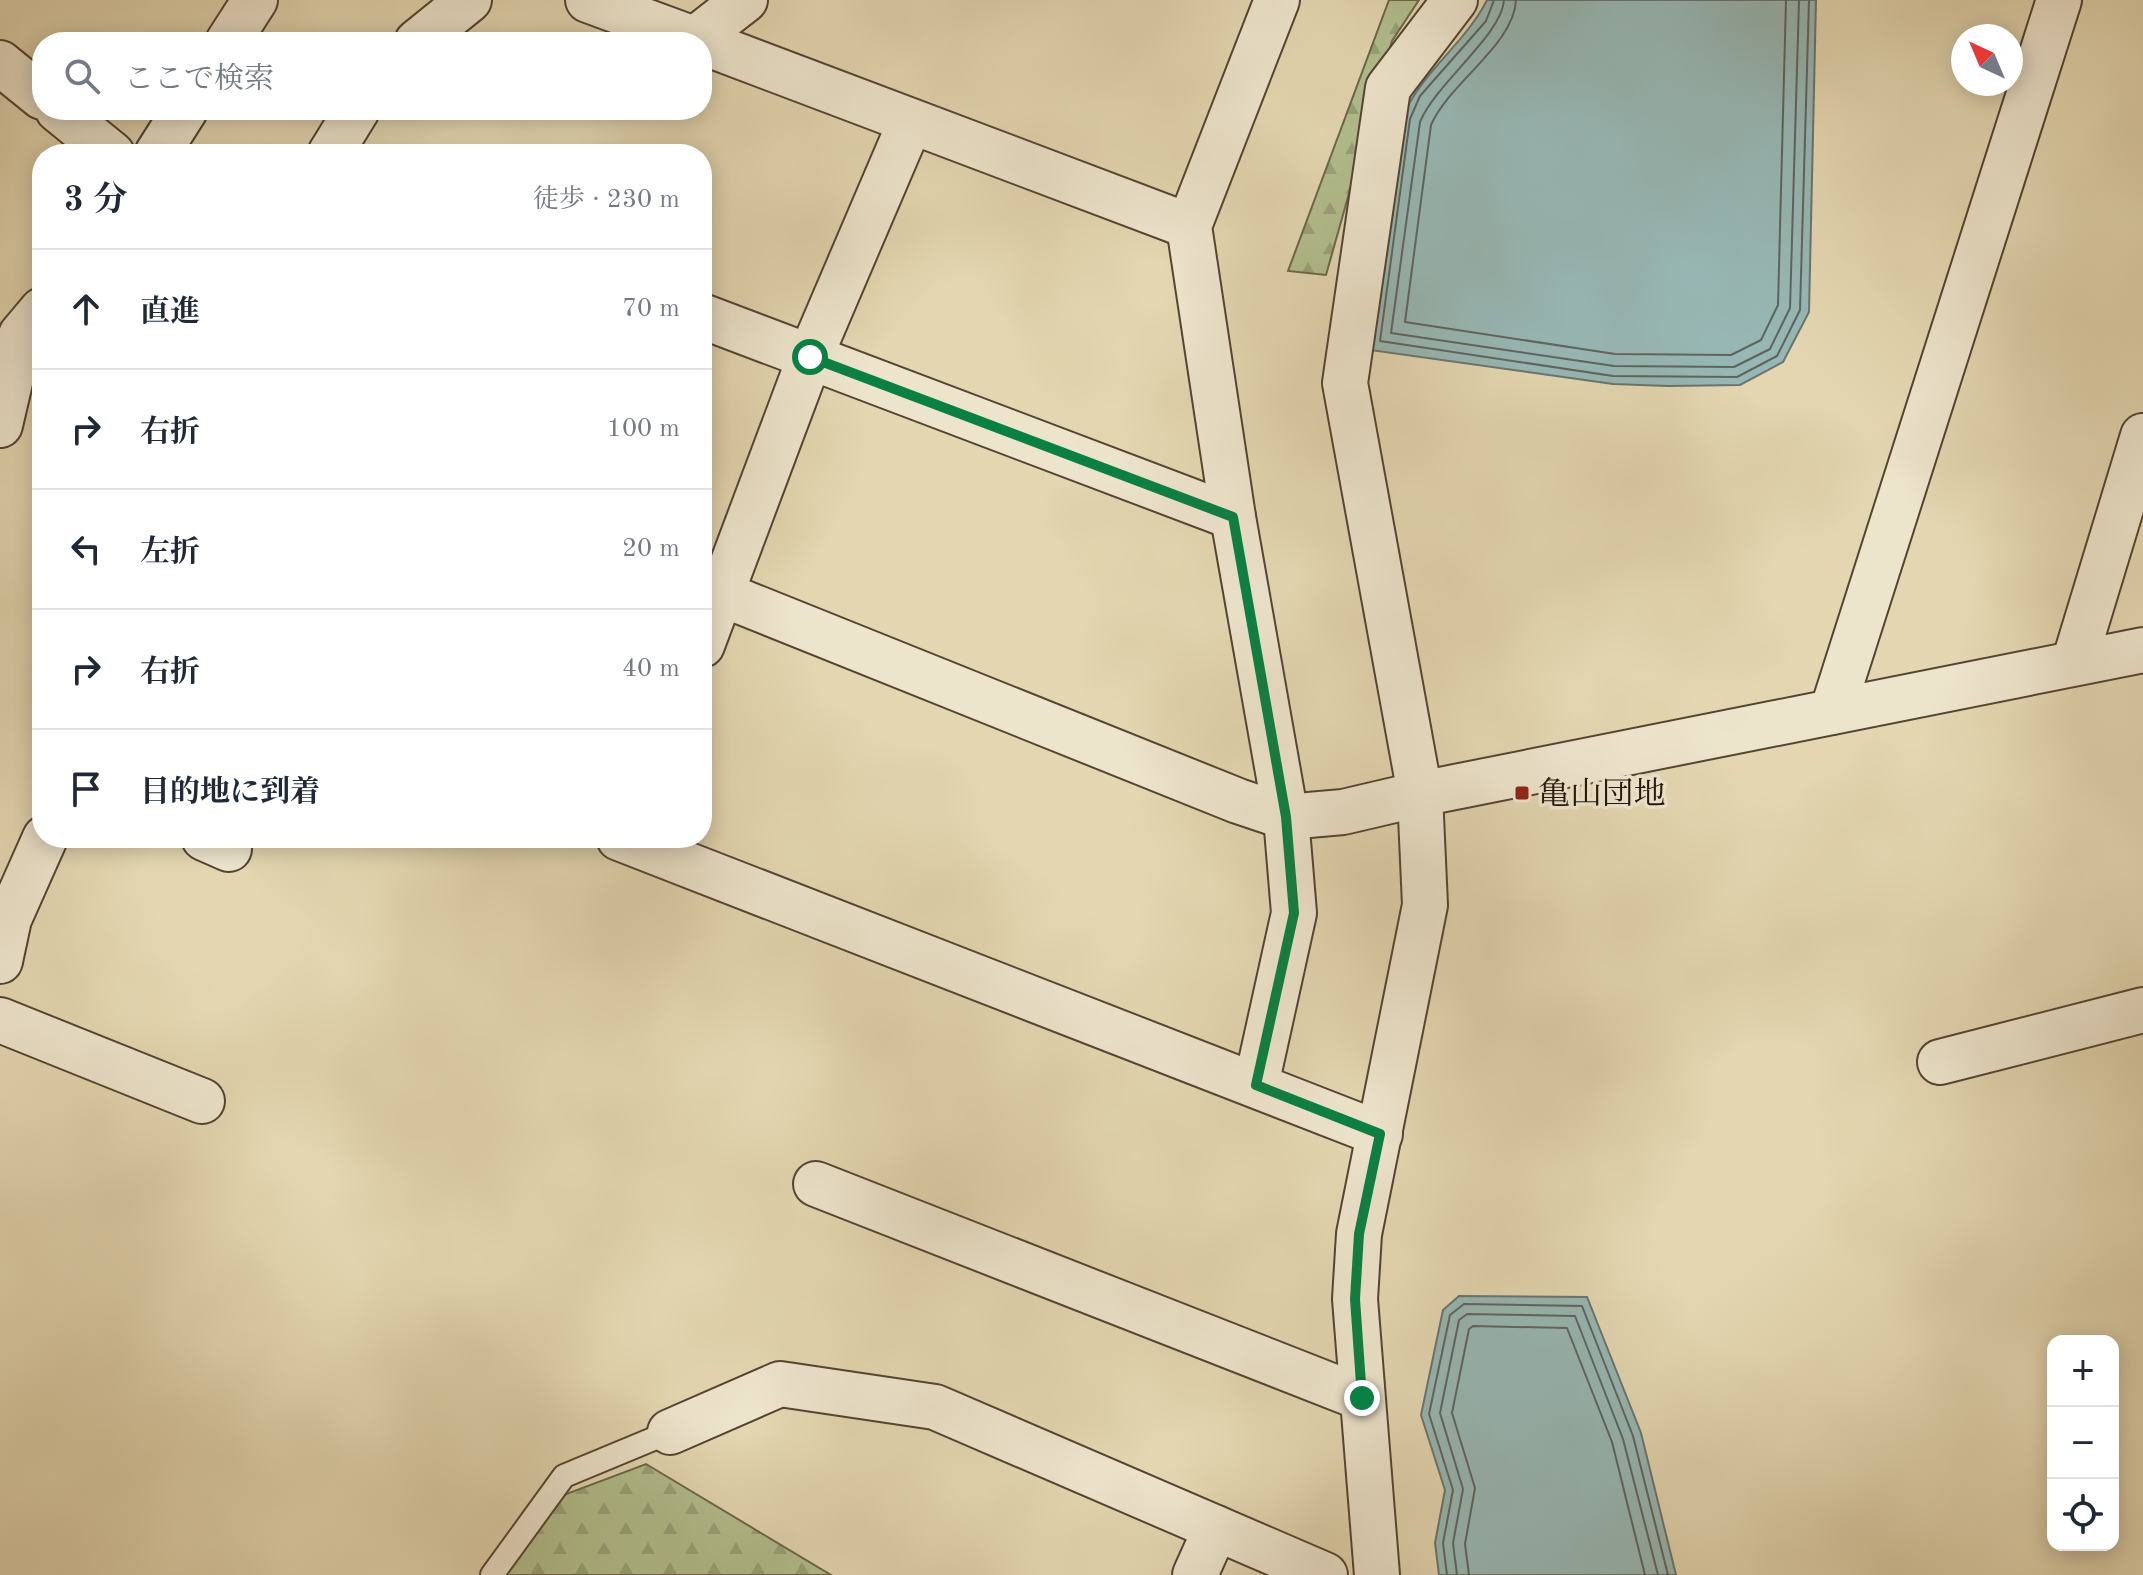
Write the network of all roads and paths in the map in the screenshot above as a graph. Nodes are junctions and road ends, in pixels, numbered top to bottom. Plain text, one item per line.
1 (255, 0) edge
2 (469, 0) edge
3 (588, 0) edge
4 (745, 0) edge
5 (1277, 0) edge
6 (1455, 0) edge
7 (2057, 1) edge
8 (234, 32) edge
9 (429, 32) edge
10 (675, 32) edge
11 (710, 32) edge
12 (712, 46) edge
13 (0, 63) edge
14 (32, 89) edge
15 (70, 120) edge
16 (179, 120) edge
17 (351, 120) edge
18 (910, 123) junction
19 (100, 144) edge
20 (163, 144) edge
21 (336, 144) edge
22 (1189, 226) junction
23 (712, 320) edge
24 (32, 322) edge
25 (810, 357) junction
26 (0, 425) edge
27 (2143, 436) edge
28 (1233, 517) junction
29 (712, 589) edge
30 (2143, 650) edge
31 (2074, 663) junction
32 (1832, 712) junction
33 (1420, 794) junction
34 (1286, 817) junction
35 (41, 848) edge
36 (649, 848) edge
37 (0, 961) edge
38 (2143, 1010) edge
39 (0, 1020) edge
40 (1940, 1062) dead end
41 (1256, 1085) junction
42 (202, 1101) dead end
43 (1380, 1134) junction
44 (816, 1184) dead end
45 (1362, 1398) junction
46 (670, 1432) joint
47 (1216, 1528) junction
48 (492, 1575) edge
49 (1195, 1575) edge
50 (1325, 1575) edge
51 (1377, 1575) edge

1 - 8 street
2 - 9 street
3 - 10 street
4 - 11 street
5 - 22 street
6 - 33 street
7 - 32 street
12 - 18 street
13 - 14 street
15 - 19 street
16 - 20 street
17 - 21 street
18 - 22 street
18 - 25 street
22 - 28 street
23 - 25 street
24 - 26 street
25 - 28 street
25 - 29 street
27 - 31 street
28 - 34 street
29 - 34 street
30 - 31 street
31 - 32 street
32 - 33 street
33 - 34 street
33 - 43 street
34 - 41 street
35 - 37 street
36 - 41 street
38 - 40 street
39 - 42 street
41 - 43 street
43 - 45 street
44 - 45 street
45 - 51 street
46 - 47 street
46 - 48 lane
47 - 49 street
47 - 50 street

